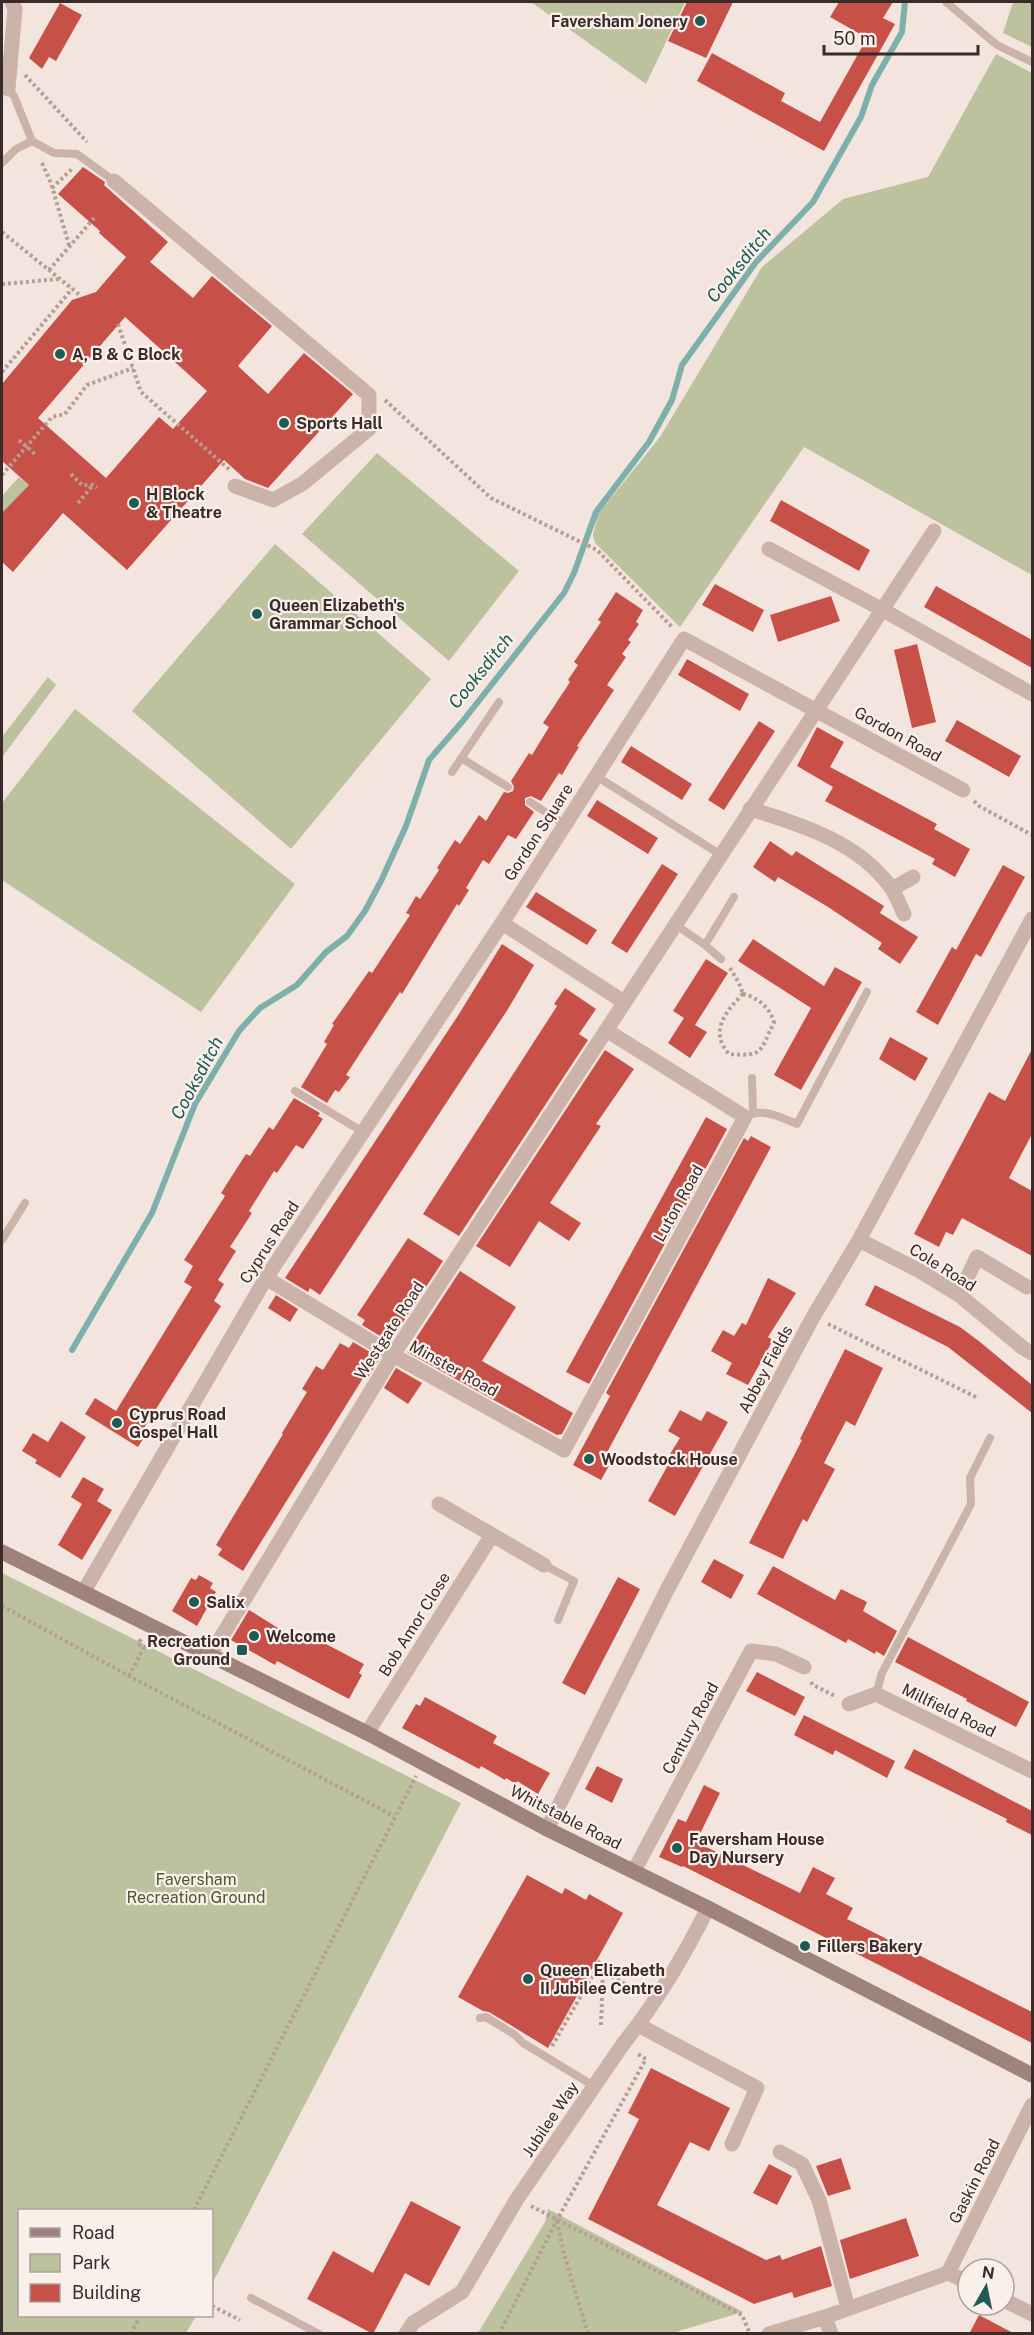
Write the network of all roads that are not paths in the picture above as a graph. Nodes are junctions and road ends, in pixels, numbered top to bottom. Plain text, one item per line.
1 (12, 2) edge
2 (946, 2) edge
3 (1032, 62) edge
4 (8, 89) joint
5 (32, 141) junction
6 (2, 163) edge
7 (114, 181) joint
8 (236, 481) road end
9 (934, 531) dead end
10 (769, 549) dead end
11 (883, 609) junction
12 (684, 639) joint
13 (1032, 694) edge
14 (499, 702) dead end
15 (816, 710) junction
16 (461, 758) junction
17 (452, 772) dead end
18 (596, 776) junction
19 (508, 787) dead end
20 (963, 790) road end
21 (530, 802) dead end
22 (750, 809) junction
23 (564, 824) junction
24 (722, 855) junction
25 (913, 877) dead end
26 (892, 889) junction
27 (734, 897) dead end
28 (904, 914) dead end
29 (501, 922) junction
30 (676, 926) junction
31 (1030, 929) edge
32 (705, 945) junction
33 (721, 959) road end
34 (867, 992) dead end
35 (624, 1002) junction
36 (606, 1030) junction
37 (752, 1078) dead end
38 (295, 1091) dead end
39 (749, 1115) junction
40 (363, 1132) junction
41 (25, 1203) dead end
42 (2, 1240) edge
43 (859, 1240) junction
44 (266, 1278) junction
45 (1028, 1287) dead end
46 (959, 1294) junction
47 (1032, 1353) edge
48 (393, 1355) junction
49 (990, 1438) dead end
50 (564, 1450) joint
51 (439, 1504) dead end
52 (492, 1535) junction
53 (2, 1552) edge
54 (544, 1565) joint
55 (84, 1592) junction
56 (558, 1620) dead end
57 (211, 1654) junction
58 (804, 1667) road end
59 (876, 1694) junction
60 (849, 1704) road end
61 (367, 1733) junction
62 (1032, 1770) edge
63 (547, 1829) junction
64 (634, 1871) junction
65 (708, 1908) junction
66 (480, 2018) dead end
67 (638, 2025) junction
68 (1032, 2075) edge
69 (594, 2086) junction
70 (1032, 2104) edge
71 (732, 2144) dead end
72 (780, 2152) dead end
73 (948, 2273) junction
74 (956, 2277) edge
75 (251, 2298) dead end
76 (1016, 2306) edge
77 (848, 2308) junction
78 (1032, 2314) edge
79 (825, 2317) junction
80 (319, 2334) edge
81 (406, 2334) edge
82 (769, 2334) edge
83 (831, 2334) edge

1 - 4 street
2 - 3 lane
4 - 5 lane
5 - 6 lane
5 - 7 lane
7 - 8 street
9 - 11 street
10 - 11 street
11 - 13 street
11 - 15 street
12 - 15 street, Gordon Road
12 - 18 street, Gordon Square
14 - 16 lane
15 - 20 street, Gordon Road
15 - 22 street
16 - 17 lane
16 - 19 lane
18 - 23 street, Gordon Square
18 - 24 lane
21 - 23 lane
22 - 24 street
22 - 26 street
23 - 29 street, Gordon Square
24 - 30 street
25 - 26 street
26 - 28 street
27 - 32 lane
29 - 35 street
29 - 40 street, Cyprus Road
30 - 32 lane
30 - 35 street
31 - 43 street, Abbey Fields
32 - 33 lane
34 - 39 lane
35 - 36 street
36 - 39 street
36 - 48 street, Westgate Road
37 - 39 lane
38 - 40 lane
39 - 50 street, Luton Road
40 - 44 street, Cyprus Road
41 - 42 lane
43 - 46 street, Cole Road
43 - 63 street, Abbey Fields
44 - 48 street, Minster Road
44 - 55 street, Cyprus Road
45 - 46 street
46 - 47 street, Cole Road
48 - 50 street, Minster Road
48 - 57 street, Westgate Road
49 - 59 lane
51 - 52 street
52 - 54 street
52 - 61 street, Bob Amor Close
53 - 55 main road, Whitstable Road
54 - 56 lane
55 - 57 main road, Whitstable Road
57 - 61 main road, Whitstable Road
58 - 64 street, Century Road
59 - 60 street, Millfield Road
59 - 62 street, Millfield Road
61 - 63 main road, Whitstable Road
63 - 64 main road, Whitstable Road
64 - 65 main road, Whitstable Road
65 - 67 street, Jubilee Way
65 - 68 main road, Whitstable Road
66 - 69 lane
67 - 69 street, Jubilee Way
67 - 71 street
69 - 81 street, Jubilee Way
70 - 73 street, Gaskin Road
72 - 77 street
73 - 74 street
73 - 77 street
75 - 80 lane
76 - 78 street
77 - 79 street
79 - 82 street
79 - 83 street

